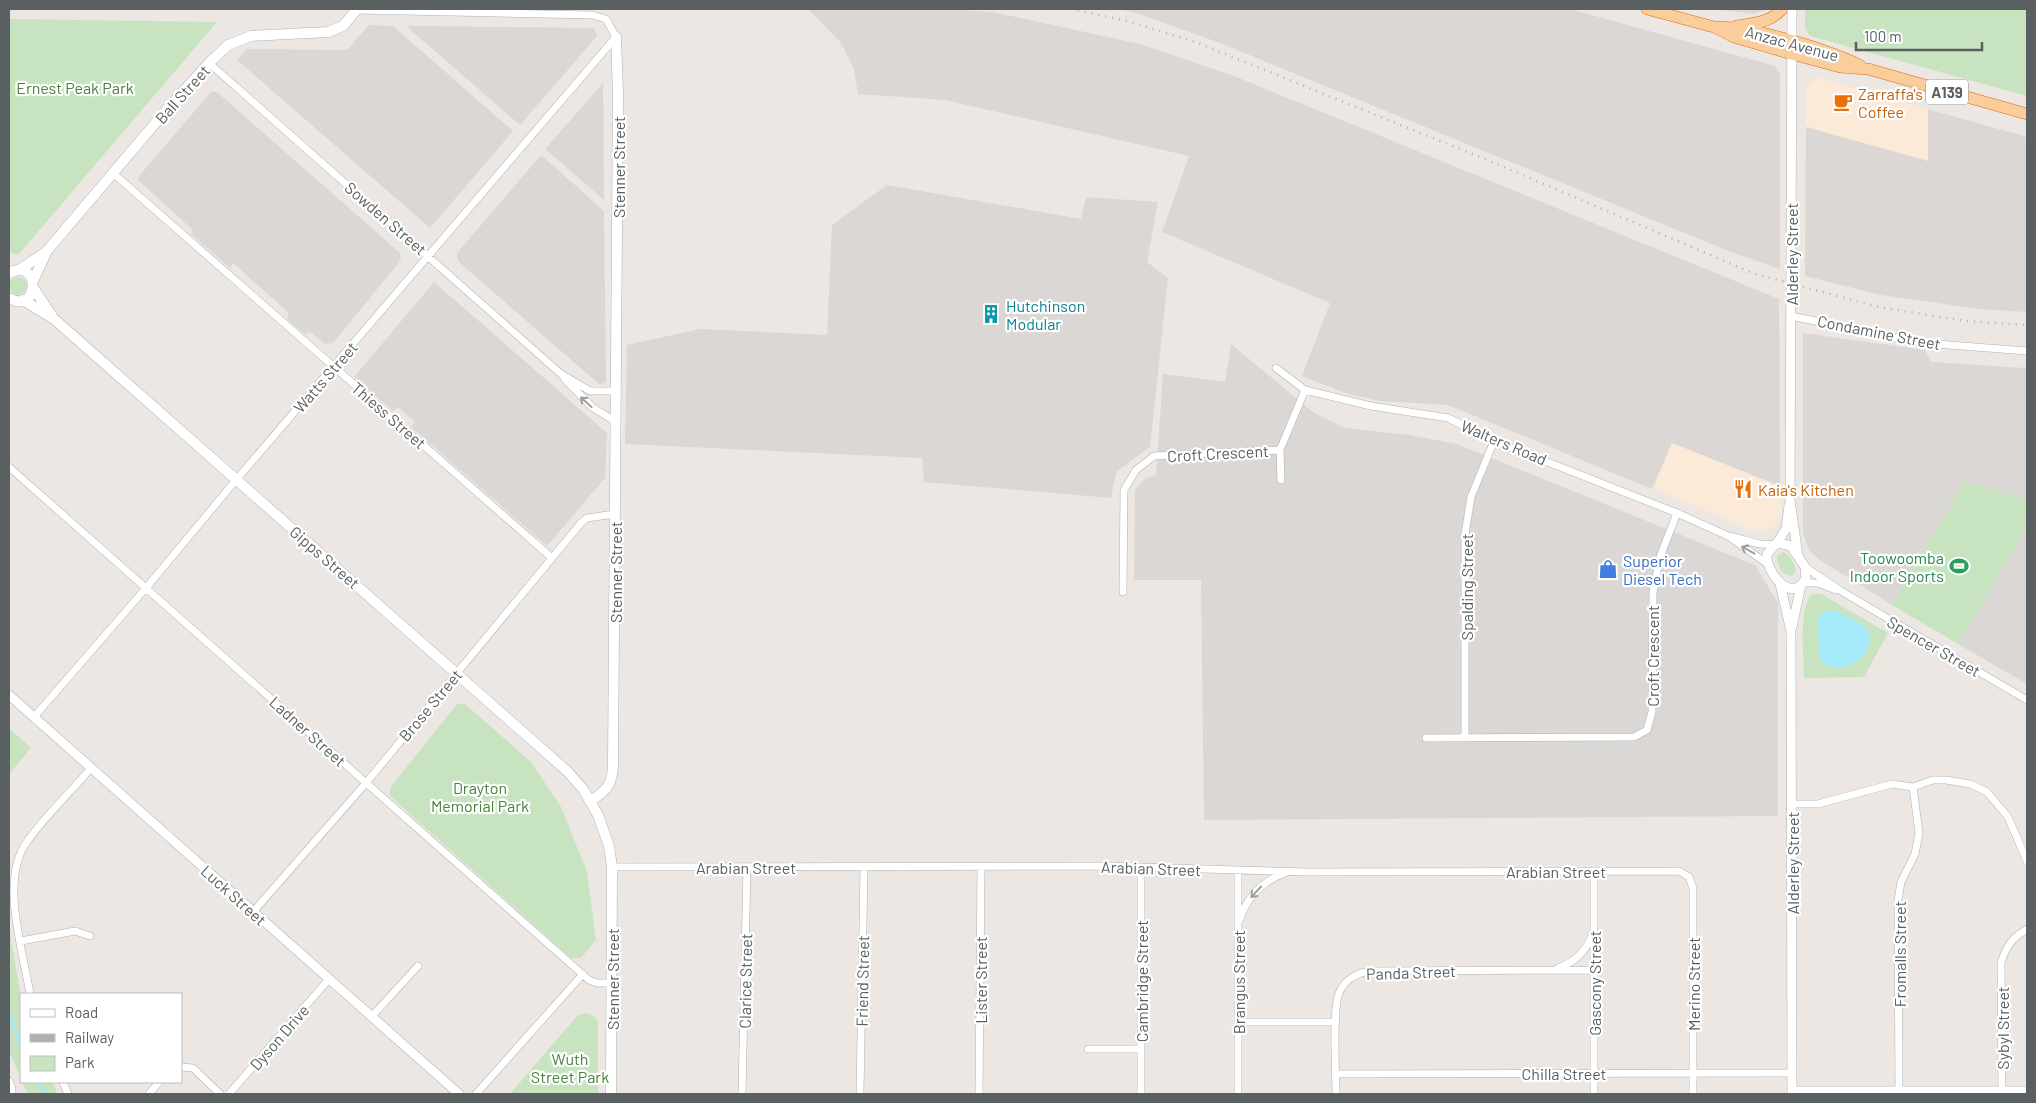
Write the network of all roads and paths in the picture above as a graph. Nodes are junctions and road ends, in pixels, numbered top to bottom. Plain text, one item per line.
1 (357, 9) edge
2 (1647, 9) edge
3 (1782, 9) edge
4 (1792, 9) edge
5 (1714, 27) junction
6 (1730, 27) junction
7 (616, 37) junction
8 (1792, 48) junction
9 (209, 62) junction
10 (2027, 114) edge
11 (114, 174) junction
12 (46, 252) junction
13 (429, 256) junction
14 (12, 270) edge
15 (33, 285) junction
16 (14, 301) edge
17 (1791, 316) junction
18 (54, 319) junction
19 (2027, 350) edge
20 (334, 367) junction
21 (1276, 368) dead end
22 (561, 374) junction
23 (1305, 390) junction
24 (617, 391) junction
25 (616, 422) junction
26 (1494, 442) junction
27 (1280, 450) junction
28 (9, 467) edge
29 (236, 480) junction
30 (1281, 480) dead end
31 (1790, 500) junction
32 (1677, 513) junction
33 (615, 514) junction
34 (1728, 536) junction
35 (1775, 544) junction
36 (1798, 556) junction
37 (552, 558) junction
38 (1768, 565) junction
39 (1805, 567) junction
40 (1780, 584) junction
41 (1802, 584) junction
42 (146, 588) junction
43 (1841, 591) junction
44 (1123, 592) dead end
45 (1791, 631) junction
46 (457, 673) junction
47 (9, 695) edge
48 (2027, 700) edge
49 (34, 717) junction
50 (1465, 737) junction
51 (1426, 738) dead end
52 (91, 768) junction
53 (366, 783) junction
54 (1913, 787) junction
55 (591, 800) junction
56 (1792, 804) junction
57 (2027, 861) edge
58 (981, 866) junction
59 (612, 867) junction
60 (747, 867) junction
61 (864, 867) junction
62 (1141, 868) junction
63 (1238, 870) junction
64 (1594, 871) junction
65 (1293, 872) junction
66 (1688, 876) joint
67 (253, 912) junction
68 (1594, 928) junction
69 (2027, 928) edge
70 (1238, 931) junction
71 (90, 936) dead end
72 (21, 941) junction
73 (418, 966) dead end
74 (1550, 970) junction
75 (1594, 970) junction
76 (583, 974) junction
77 (329, 979) junction
78 (612, 983) junction
79 (30, 993) edge
80 (372, 1016) junction
81 (1238, 1022) junction
82 (1336, 1022) junction
83 (1088, 1048) dead end
84 (1141, 1049) junction
85 (182, 1067) edge
86 (1792, 1072) junction
87 (1594, 1073) junction
88 (1693, 1073) junction
89 (1336, 1074) junction
90 (9, 1081) edge
91 (158, 1083) edge
92 (2027, 1090) edge
93 (1792, 1092) edge
94 (1899, 1092) edge
95 (2002, 1092) edge
96 (11, 1094) edge
97 (149, 1094) edge
98 (220, 1094) edge
99 (229, 1094) edge
100 (459, 1094) edge
101 (476, 1094) edge
102 (611, 1094) edge
103 (742, 1094) edge
104 (860, 1094) edge
105 (979, 1094) edge
106 (1141, 1094) edge
107 (1238, 1094) edge
108 (1336, 1094) edge
109 (1594, 1094) edge
110 (1693, 1094) edge

1 - 7 street
1 - 9 main road, Ball Street
2 - 5 highway, Anzac Avenue / A139
3 - 6 highway
4 - 8 street, Alderley Street
5 - 6 highway, Anzac Avenue / A139
5 - 8 highway, Anzac Avenue / A139
6 - 8 highway, Anzac Avenue / A139
7 - 13 street, Watts Street
7 - 24 main road, Stenner Street
8 - 10 highway, Anzac Avenue / A139
8 - 17 street, Alderley Street
9 - 11 main road, Ball Street
9 - 13 street, Sowden Street
11 - 12 main road, Ball Street
11 - 20 street, Thiess Street
12 - 14 main road, Ball Street
12 - 15 main road, Ball Street
13 - 20 street, Watts Street
13 - 22 street, Sowden Street
14 - 15 main road, Gipps Street
15 - 16 main road, Ball Street
15 - 18 main road, Gipps Street
16 - 18 main road, Gipps Street
17 - 19 street, Condamine Street
17 - 31 street, Alderley Street
18 - 29 main road, Gipps Street
20 - 29 street, Watts Street
20 - 37 street, Thiess Street
21 - 23 street, Walters Road
22 - 24 street, Sowden Street
25 -> 22 street, Sowden Street
23 - 26 street, Walters Road
23 - 27 street
24 - 25 main road, Stenner Street
25 - 33 main road, Stenner Street
26 - 32 street, Walters Road
26 - 50 street, Spalding Street
27 - 30 street
27 - 44 street, Croft Crescent
28 - 42 street, Ladner Street
29 - 42 street, Watts Street
29 - 46 main road, Gipps Street
31 - 35 street, Alderley Street
31 - 36 street, Alderley Street
32 - 34 street, Walters Road
32 - 50 street, Croft Crescent
33 - 37 street, Brose Street
33 - 55 main road, Stenner Street
34 - 35 street, Walters Road
38 -> 34 street, Walters Road
35 - 36 street
35 - 38 street
36 - 39 street
37 - 46 street, Brose Street
38 - 40 street
39 - 41 street
39 - 43 street, Spencer Street
40 - 41 street
40 - 45 street, Alderley Street
41 - 43 street, Spencer Street
41 - 45 street, Alderley Street
42 - 49 street, Watts Street
42 - 53 street, Ladner Street
43 - 48 street, Spencer Street
45 - 56 street, Alderley Street
46 - 53 street, Brose Street
46 - 55 main road, Gipps Street
47 - 49 street, Luck Street
49 - 52 street, Luck Street
50 - 51 street, Croft Crescent
52 - 67 street, Luck Street
52 - 72 street
53 - 67 street, Brose Street
53 - 76 street, Ladner Street
54 - 56 street
54 - 57 street
54 - 94 street, Fromalls Street
55 - 59 main road, Stenner Street
56 - 86 street, Alderley Street
58 - 61 street, Arabian Street
58 - 62 street, Arabian Street
58 - 105 street, Lister Street
59 - 60 street, Arabian Street
59 - 78 main road, Stenner Street
60 - 61 street, Arabian Street
60 - 103 street, Clarice Street
61 - 104 street, Friend Street
62 - 63 street, Arabian Street
62 - 84 street, Cambridge Street
63 - 65 street, Arabian Street
63 - 70 street, Brangus Street
64 - 65 street, Arabian Street
64 - 66 street, Arabian Street
64 - 68 street, Gascony Street
65 -> 70 street
66 - 88 street, Merino Street
67 - 77 street, Luck Street
68 - 74 street
68 - 75 street, Gascony Street
69 - 95 street, Sybyl Street
70 - 81 street, Brangus Street
71 - 72 street
72 - 79 street
73 - 80 street
74 - 75 street, Panda Street
74 - 82 street, Panda Street
75 - 87 street, Gascony Street
76 - 78 street, Ladner Street
76 - 101 street
77 - 80 street, Luck Street
77 - 99 street, Dyson Drive
78 - 102 main road, Stenner Street
80 - 100 street, Luck Street
81 - 82 street
81 - 107 street, Brangus Street
82 - 89 street, Panda Street
83 - 84 street
84 - 106 street, Cambridge Street
85 - 98 street
86 - 88 street, Chilla Street
86 - 93 street, Alderley Street
87 - 88 street, Chilla Street
87 - 89 street, Chilla Street
87 - 109 street, Gascony Street
88 - 110 street, Merino Street
89 - 108 street, Panda Street
90 - 96 street
91 - 97 street
92 - 95 street
93 - 94 street
94 - 95 street

